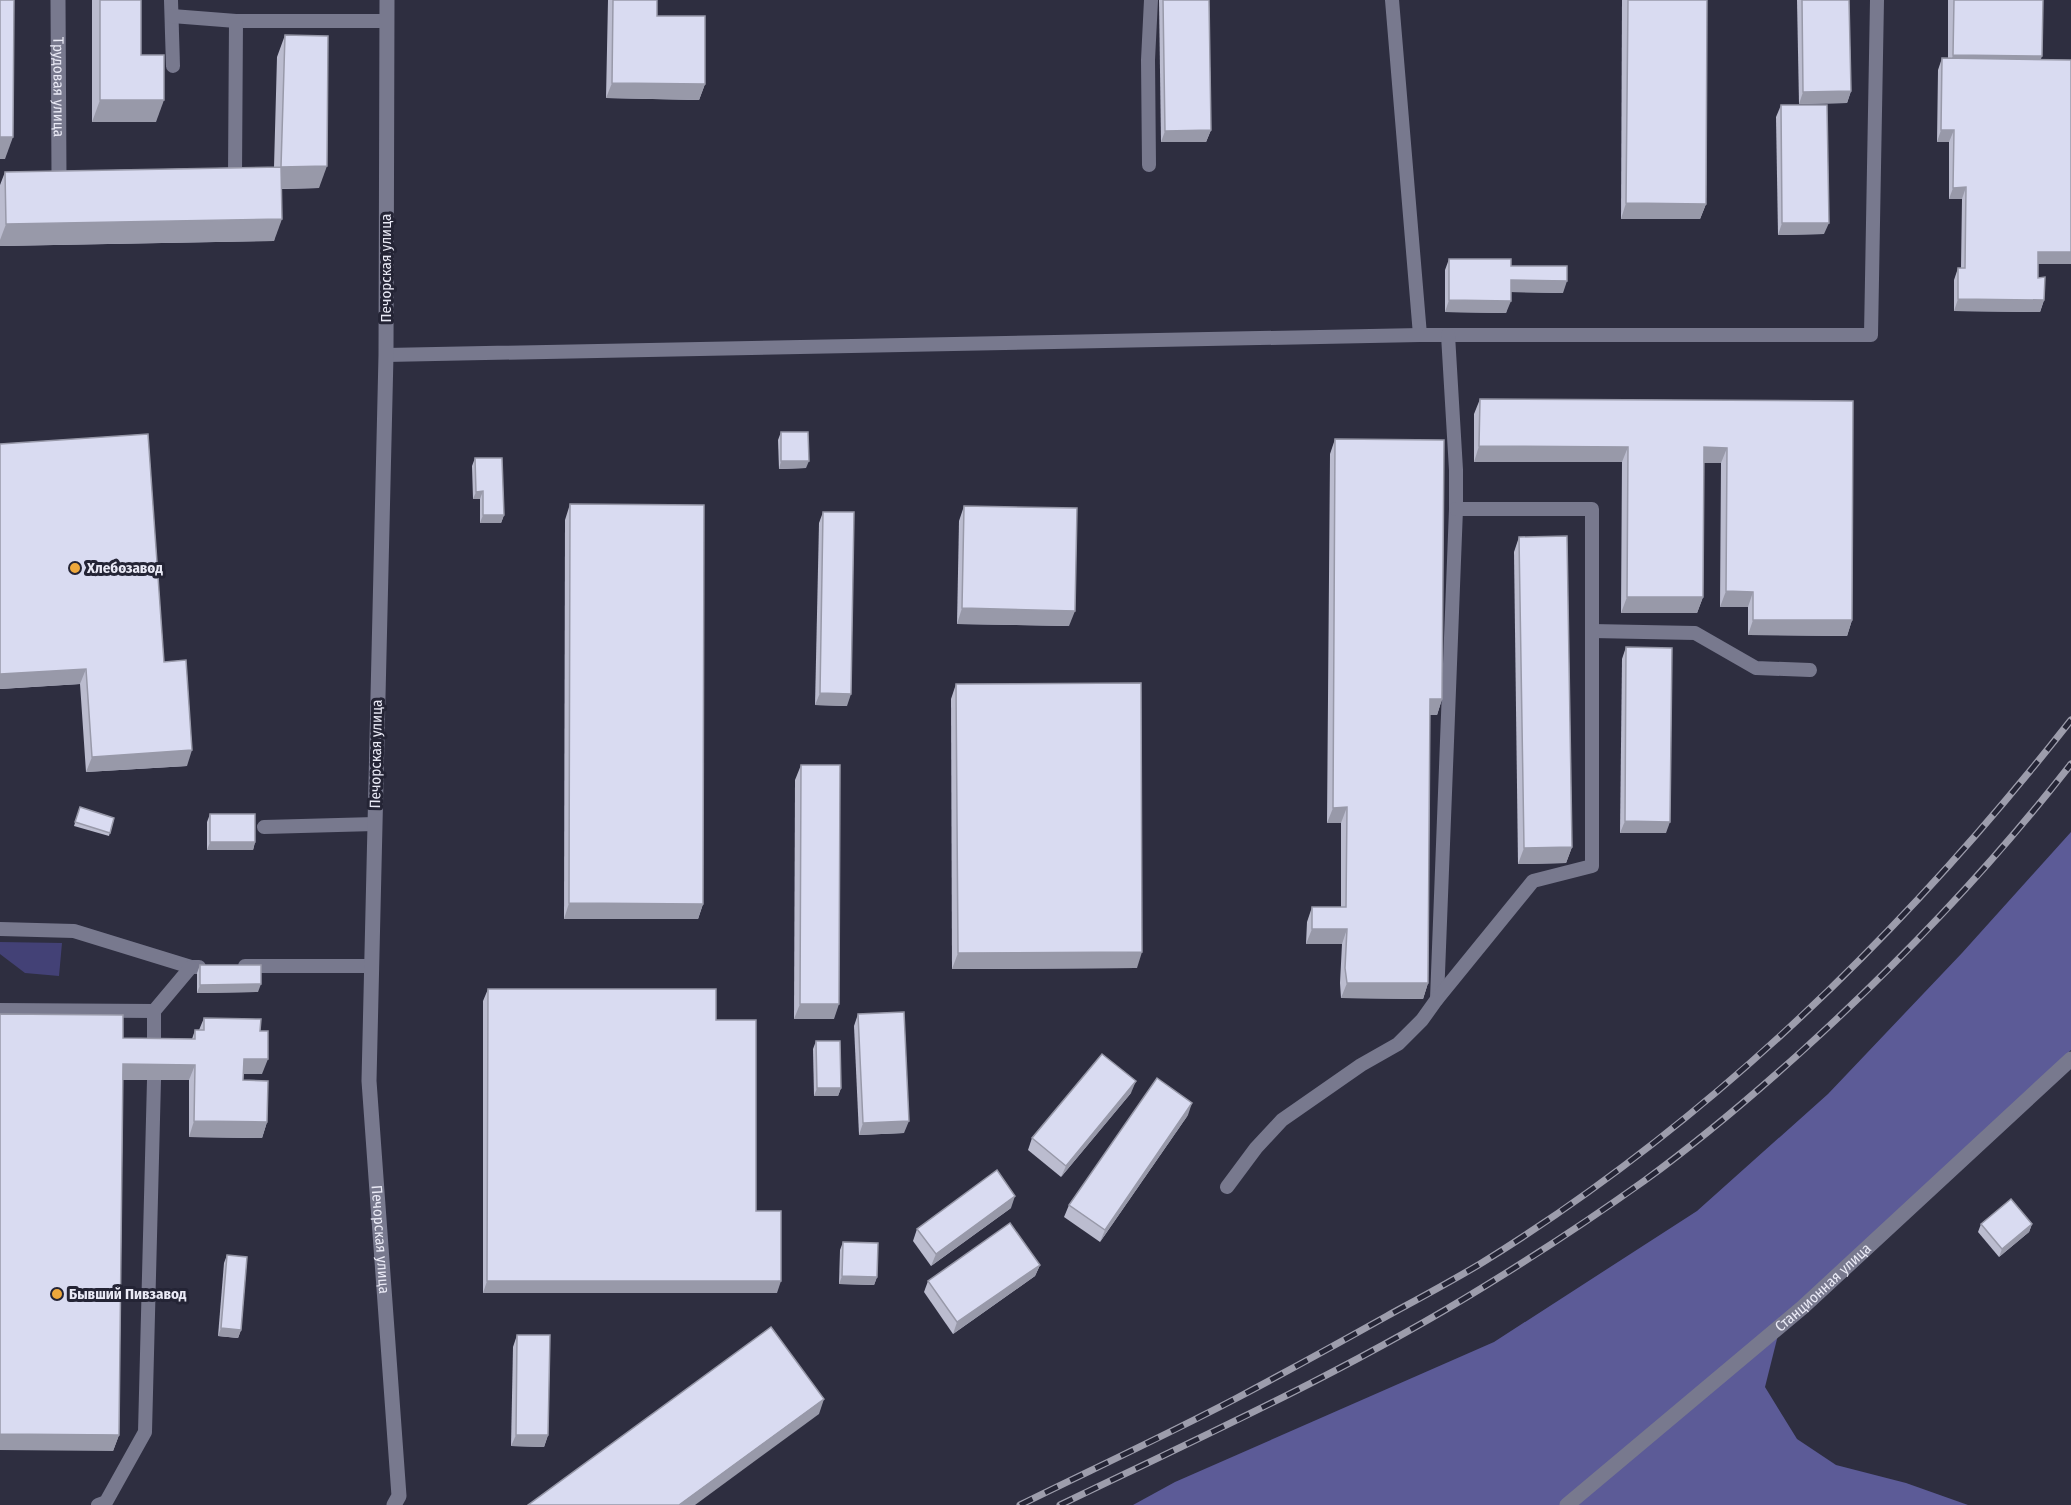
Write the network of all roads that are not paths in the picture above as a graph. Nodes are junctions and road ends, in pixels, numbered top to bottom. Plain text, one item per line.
1 (58, 0) edge
2 (171, 0) edge
3 (387, 0) edge
4 (1151, 0) edge
5 (1392, 0) edge
6 (1877, 0) edge
7 (172, 16) junction
8 (236, 21) junction
9 (387, 21) junction
10 (173, 66) dead end
11 (1149, 165) dead end
12 (59, 175) edge
13 (212, 175) edge
14 (1420, 335) junction
15 (1448, 335) junction
16 (386, 355) junction
17 (1456, 509) junction
18 (1592, 631) junction
19 (1810, 670) dead end
20 (375, 824) junction
21 (264, 827) dead end
22 (0, 929) edge
23 (235, 966) edge
24 (372, 966) junction
25 (191, 967) junction
26 (213, 967) edge
27 (1437, 999) junction
28 (0, 1011) edge
29 (154, 1011) junction
30 (2071, 1059) edge
31 (1227, 1187) dead end
32 (98, 1505) edge
33 (394, 1505) edge
34 (1567, 1505) edge

1 - 12 street, Трудовая улица
2 - 7 lane
3 - 9 street, Печорская улица
4 - 11 lane
5 - 14 lane
6 - 15 lane
7 - 8 lane
7 - 10 lane
8 - 9 lane
8 - 13 lane
9 - 16 street, Печорская улица
14 - 15 lane
14 - 16 lane
15 - 17 lane
16 - 20 street, Печорская улица
17 - 18 lane
17 - 27 lane
18 - 19 lane
18 - 27 lane
20 - 21 lane
20 - 24 street, Печорская улица
22 - 25 lane
23 - 24 lane
24 - 33 street, Печорская улица
25 - 26 lane
25 - 29 lane
27 - 31 lane
28 - 29 lane
29 - 32 lane
30 - 34 street, Станционная улица

